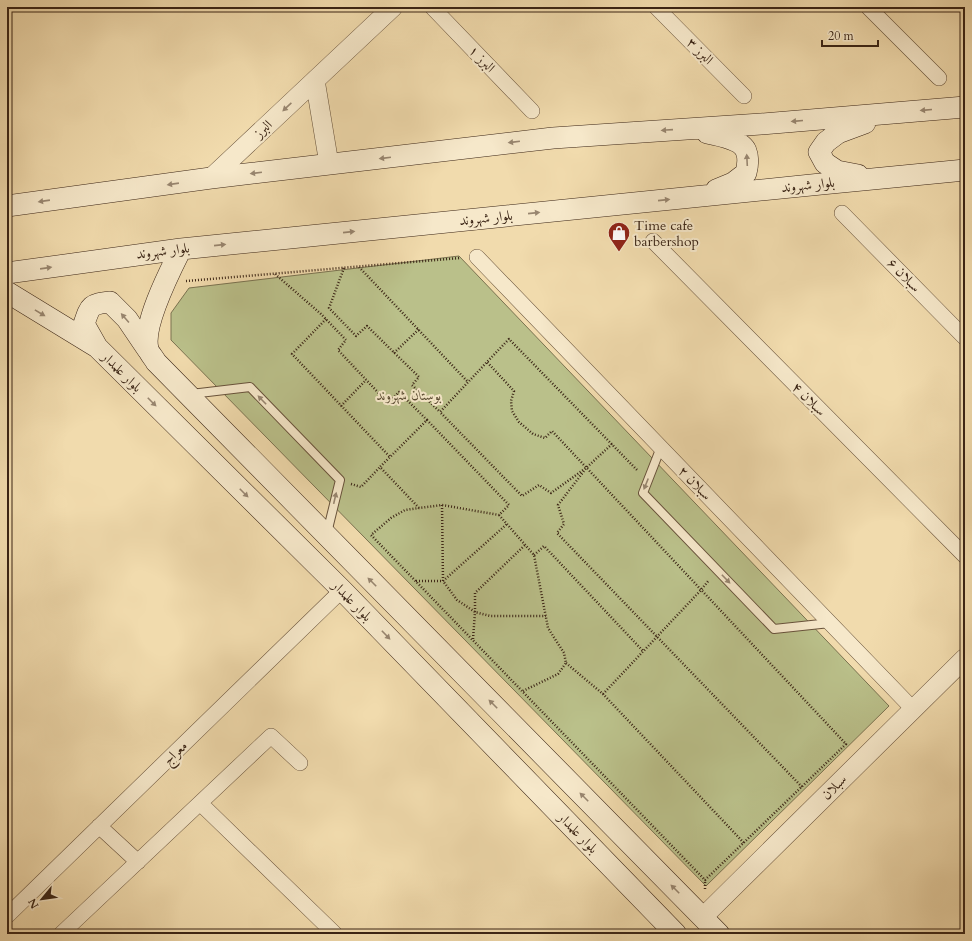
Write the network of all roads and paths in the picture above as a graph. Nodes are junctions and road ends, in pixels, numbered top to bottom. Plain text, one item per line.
1 (393, 7) edge
2 (432, 7) edge
3 (656, 7) edge
4 (868, 7) edge
5 (939, 78) dead end
6 (315, 80) junction
7 (744, 96) dead end
8 (965, 107) edge
9 (532, 111) dead end
10 (900, 112) junction
11 (691, 129) junction
12 (329, 164) junction
13 (965, 170) edge
14 (888, 177) junction
15 (211, 178) junction
16 (698, 196) junction
17 (7, 206) edge
18 (842, 213) dead end
19 (653, 242) dead end
20 (181, 249) junction
21 (477, 257) joint
22 (359, 267) junction
23 (344, 268) junction
24 (7, 273) edge
25 (275, 274) junction
26 (164, 283) junction
27 (7, 292) edge
28 (326, 319) junction
29 (419, 330) junction
30 (965, 338) edge
31 (96, 347) junction
32 (148, 350) junction
33 (394, 353) junction
34 (487, 362) junction
35 (366, 380) junction
36 (468, 382) junction
37 (188, 395) junction
38 (342, 406) junction
39 (440, 412) junction
40 (427, 420) junction
41 (612, 444) junction
42 (661, 447) junction
43 (390, 457) junction
44 (380, 467) junction
45 (586, 468) junction
46 (340, 480) junction
47 (647, 481) junction
48 (442, 505) junction
49 (419, 508) junction
50 (499, 515) junction
51 (507, 524) junction
52 (327, 536) junction
53 (525, 545) junction
54 (534, 555) junction
55 (965, 556) edge
56 (717, 570) junction
57 (416, 581) junction
58 (443, 581) junction
59 (342, 590) junction
60 (701, 590) junction
61 (475, 612) junction
62 (546, 616) junction
63 (830, 623) junction
64 (657, 636) junction
65 (472, 640) junction
66 (643, 652) junction
67 (965, 658) edge
68 (566, 663) junction
69 (523, 692) junction
70 (602, 694) junction
71 (913, 709) junction
72 (300, 763) dead end
73 (802, 787) junction
74 (200, 802) junction
75 (818, 803) junction
76 (99, 826) junction
77 (744, 843) junction
78 (138, 862) junction
79 (7, 916) edge
80 (703, 917) junction
81 (68, 932) edge
82 (335, 934) edge
83 (676, 934) edge
84 (686, 934) edge
85 (719, 934) edge

1 - 6 street, البرز
2 - 9 street, البرز ۱
3 - 7 street, البرز ۳
4 - 5 street
6 - 12 street
6 -> 15 street, البرز
8 -> 10 main road
10 -> 11 main road
10 - 14 main road
11 -> 12 main road
16 -> 11 main road
12 -> 15 main road
13 - 14 main road, بلوار شهروند
14 - 16 main road, بلوار شهروند
15 -> 17 main road
20 -> 16 main road, بلوار شهروند
18 - 30 street, سبلان ۶
19 - 55 street, سبلان ۴
24 -> 20 main road, بلوار شهروند
20 - 26 main road
21 - 22 path
21 - 42 street, سبلان ۲
22 - 23 path
22 - 29 path
23 - 25 path
23 - 33 path
25 - 26 path
25 - 28 path
26 - 32 main road
27 -> 31 main road, بلوار علمدار
28 - 35 path
28 - 38 path
29 - 33 path
29 - 36 path
32 -> 31 main road, بلوار علمدار
31 -> 59 main road, بلوار علمدار
32 - 37 main road, بلوار علمدار
33 - 39 path
34 - 36 path
34 - 41 path
34 - 45 path
35 - 38 path
35 - 40 path
36 - 39 path
46 -> 37 lane
37 - 52 main road, بلوار علمدار
38 - 43 path
39 - 45 path
40 - 43 path
40 - 50 path
41 - 45 path
41 - 47 path
42 - 47 lane
42 - 63 street, سبلان ۲
43 - 44 path
44 - 46 path
44 - 49 path
45 - 60 path
45 - 64 path
52 -> 46 lane
47 -> 56 lane
48 - 49 path
48 - 50 path
48 - 58 path
49 - 57 path
50 - 51 path
51 - 53 path
51 - 58 path
80 -> 52 main road, بلوار علمدار
53 - 54 path
53 - 61 path
54 - 62 path
54 - 66 path
56 - 60 path
56 -> 63 lane
57 - 58 path
57 - 65 path
58 - 61 path
59 - 76 street, معراج
59 -> 83 main road, بلوار علمدار
60 - 64 path
60 - 73 path
61 - 62 path
61 - 65 path
62 - 68 path
63 - 71 street, سبلان ۲
64 - 66 path
64 - 73 path
65 - 69 path
66 - 70 path
67 - 71 street, سبلان
68 - 69 path
68 - 70 path
69 - 77 path
70 - 77 path
71 - 75 street, سبلان
72 - 74 street
73 - 75 path
73 - 77 path
74 - 78 street
74 - 82 street
75 - 80 street, سبلان
76 - 78 street
76 - 79 street, معراج
78 - 81 street
80 - 84 main road
80 - 85 main road, بلوار علمدار

